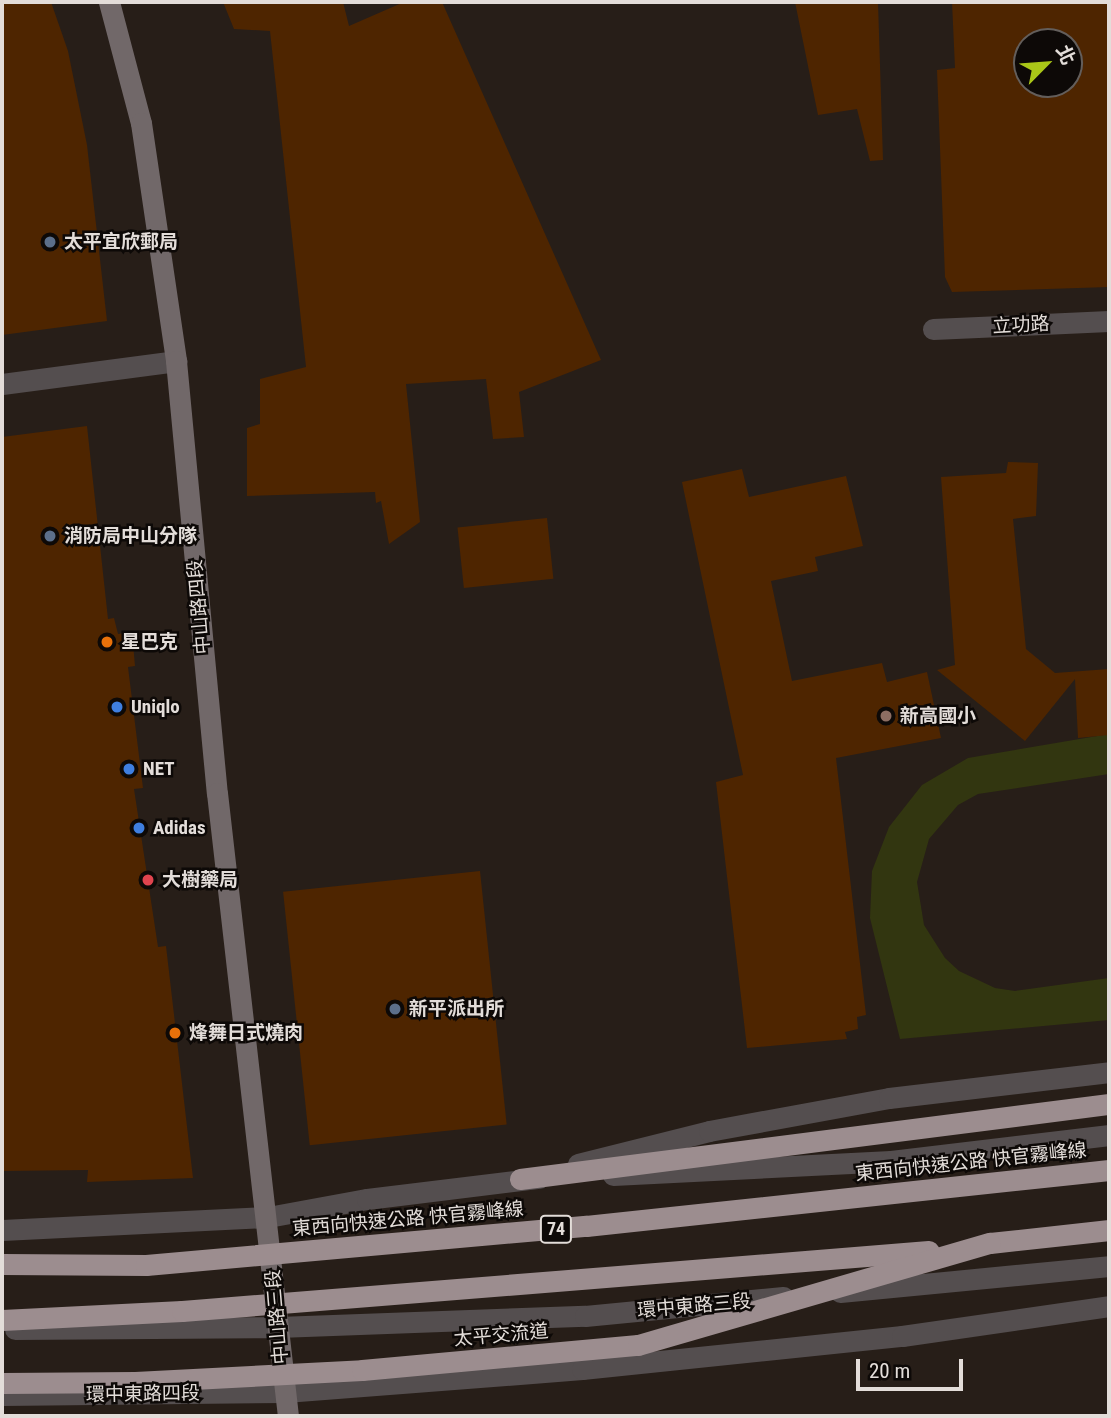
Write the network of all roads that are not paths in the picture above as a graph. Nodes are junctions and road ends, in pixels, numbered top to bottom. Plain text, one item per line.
1 (109, 2) edge
2 (1109, 321) edge
3 (933, 329) dead end
4 (176, 361) junction
5 (2, 384) edge
6 (1109, 1072) edge
7 (1109, 1104) edge
8 (1109, 1135) edge
9 (1109, 1170) edge
10 (520, 1179) junction
11 (268, 1217) junction
12 (2, 1230) edge
13 (1109, 1230) edge
14 (990, 1243) junction
15 (2, 1264) edge
16 (1109, 1266) edge
17 (1109, 1306) edge
18 (2, 1320) edge
19 (278, 1327) junction
20 (2, 1329) edge
21 (2, 1383) edge
22 (285, 1392) junction
23 (2, 1395) edge
24 (288, 1416) edge

1 - 4 street, 中山路四段
2 - 3 street, 立功路
4 - 5 street
4 - 11 street, 中山路四段
6 - 10 street
7 - 10 highway
8 - 10 street
9 - 15 highway, 東西向快速公路 快官霧峰線 / 74, bridge
10 - 11 street
11 - 12 street
11 - 19 street, 中山路三段
13 - 14 highway
14 - 18 highway, bridge
14 - 21 highway, 太平交流道, bridge
16 - 19 street, 環中東路三段
17 - 22 street
19 - 20 street
19 - 22 street, 中山路三段
22 - 23 street, 環中東路四段
22 - 24 street, 中山路三段

